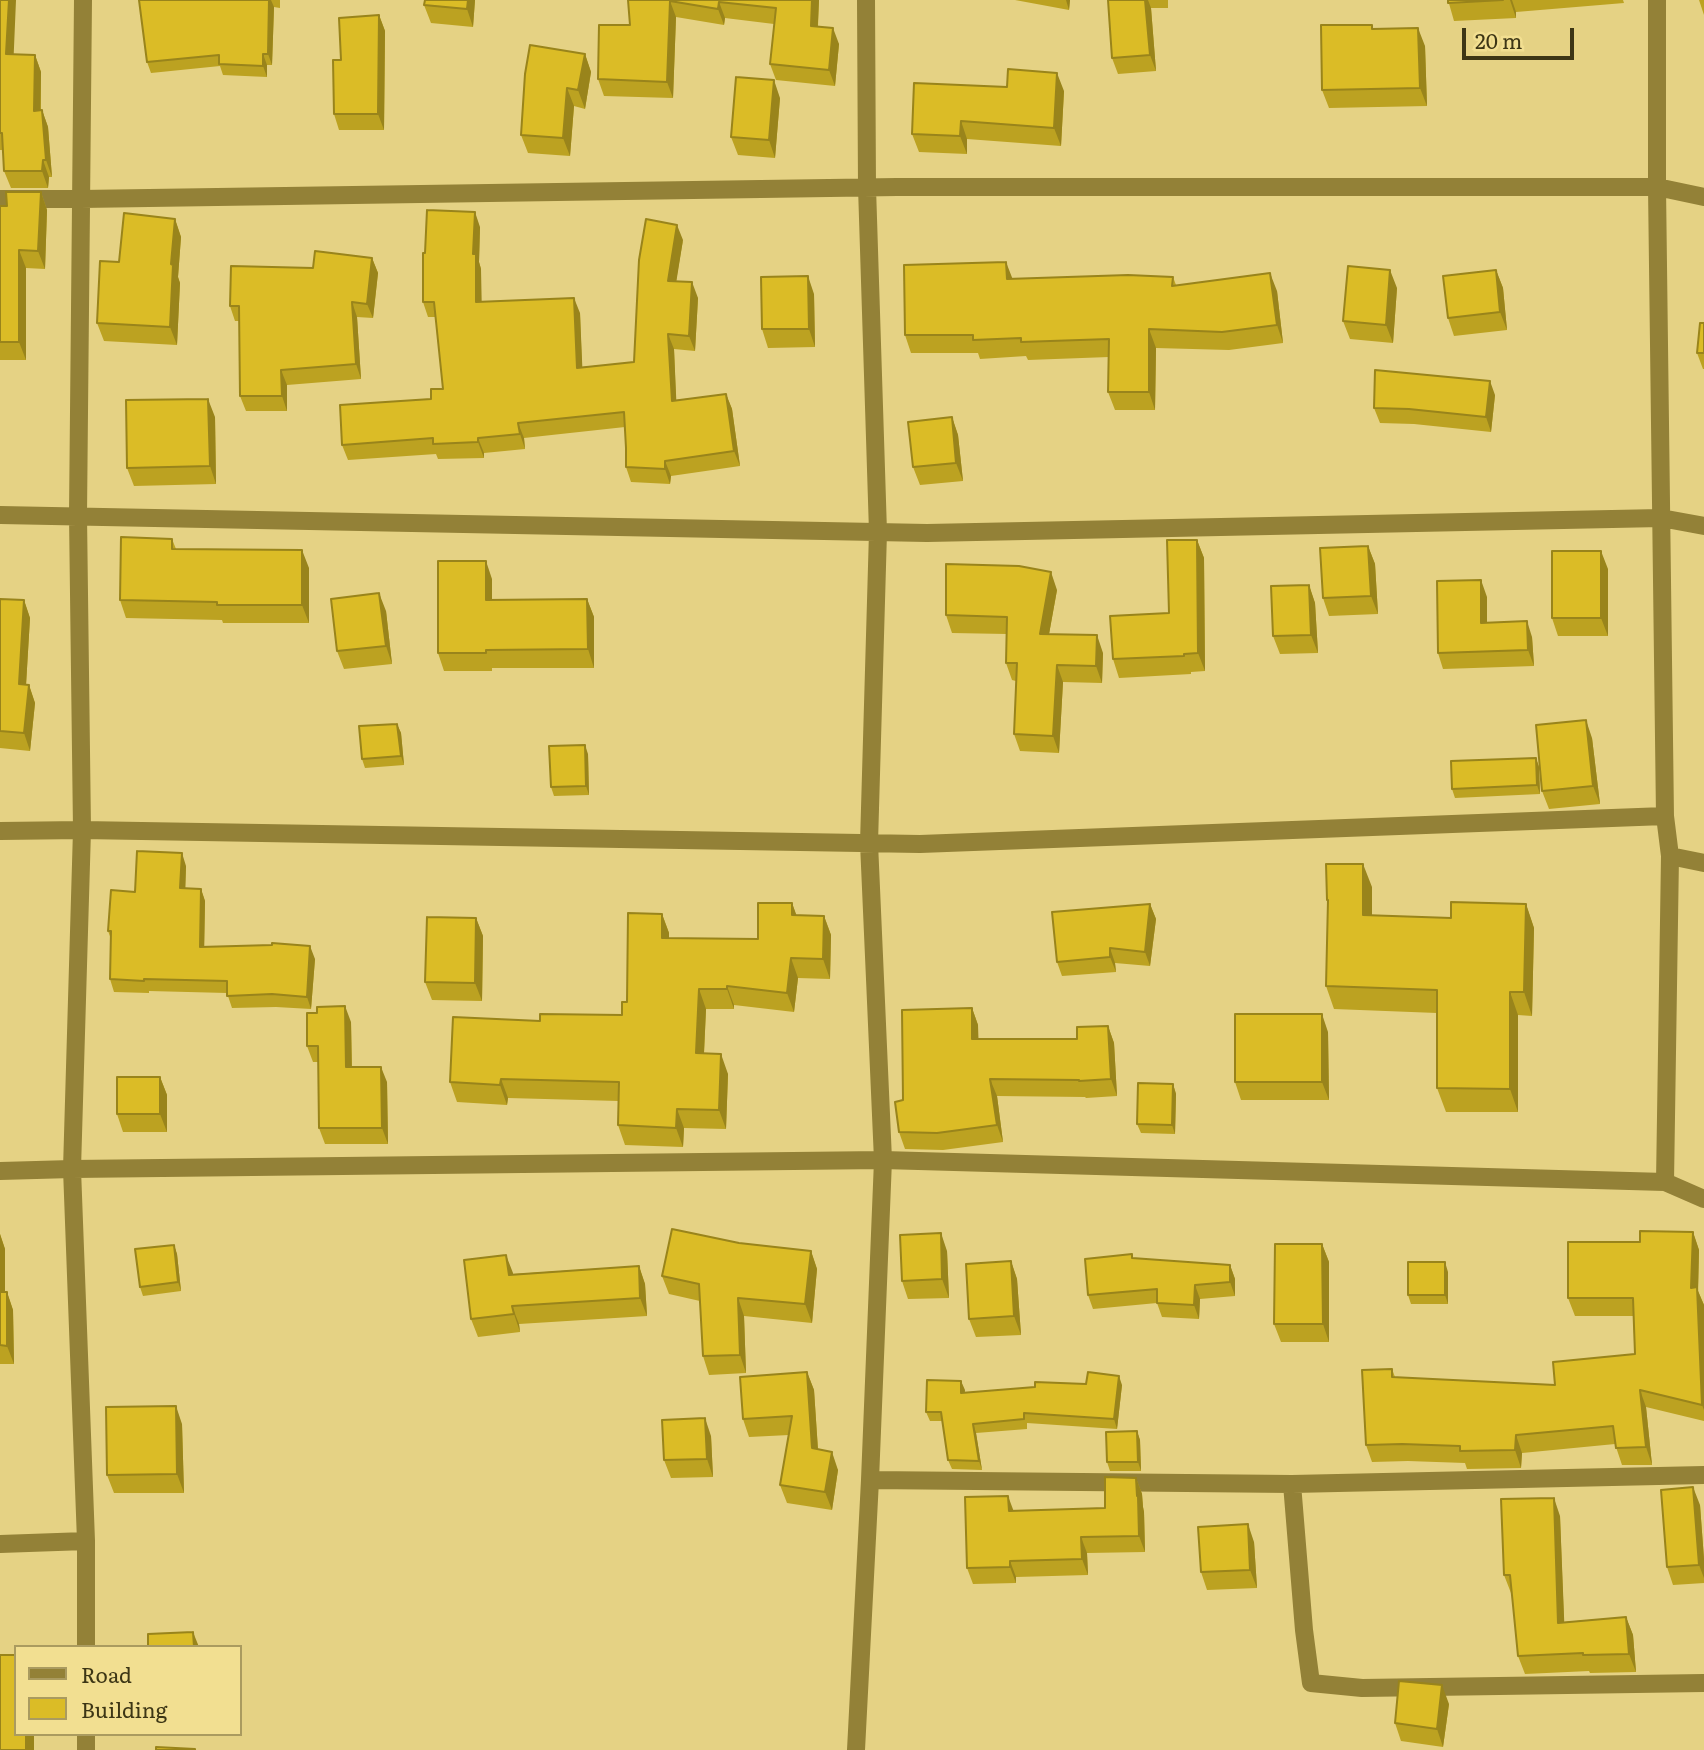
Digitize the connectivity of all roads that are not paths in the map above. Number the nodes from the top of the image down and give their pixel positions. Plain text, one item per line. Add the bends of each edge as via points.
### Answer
1 (83, 0) edge
2 (866, 0) edge
3 (1657, 0) edge
4 (867, 187) junction
5 (1657, 187) junction
6 (1704, 197) edge
7 (0, 199) edge
8 (81, 199) junction
9 (0, 514) edge
10 (78, 515) junction
11 (1661, 518) junction
12 (1704, 526) edge
13 (878, 532) junction
14 (1665, 816) junction
15 (82, 830) junction
16 (0, 831) edge
17 (869, 844) junction
18 (1670, 856) junction
19 (1704, 863) edge
20 (883, 1160) junction
21 (72, 1169) junction
22 (0, 1171) edge
23 (1665, 1182) junction
24 (1704, 1199) edge
25 (1704, 1475) edge
26 (870, 1480) junction
27 (1292, 1484) junction
28 (86, 1541) junction
29 (0, 1544) edge
30 (86, 1645) edge
31 (1704, 1683) edge
32 (856, 1750) edge

1 - 8 street
2 - 4 street
3 - 5 street
4 - 5 street
4 - 8 street
4 - 13 street
5 - 6 street
5 - 11 street
7 - 8 street
8 - 10 street
9 - 10 street
10 - 13 street
10 - 15 street
11 - 12 street
11 - 13 street
11 - 14 street
13 - 17 street
14 - 17 street
14 - 18 street
15 - 16 street
15 - 17 street
15 - 21 street
17 - 20 street
18 - 19 street
18 - 23 street
20 - 21 street
20 - 23 street
20 - 26 street
21 - 22 street
21 - 28 street
23 - 24 street
25 - 27 street
26 - 27 street
26 - 32 street
27 - 31 street via 1311,1684 1362,1688
28 - 29 street
28 - 30 street

